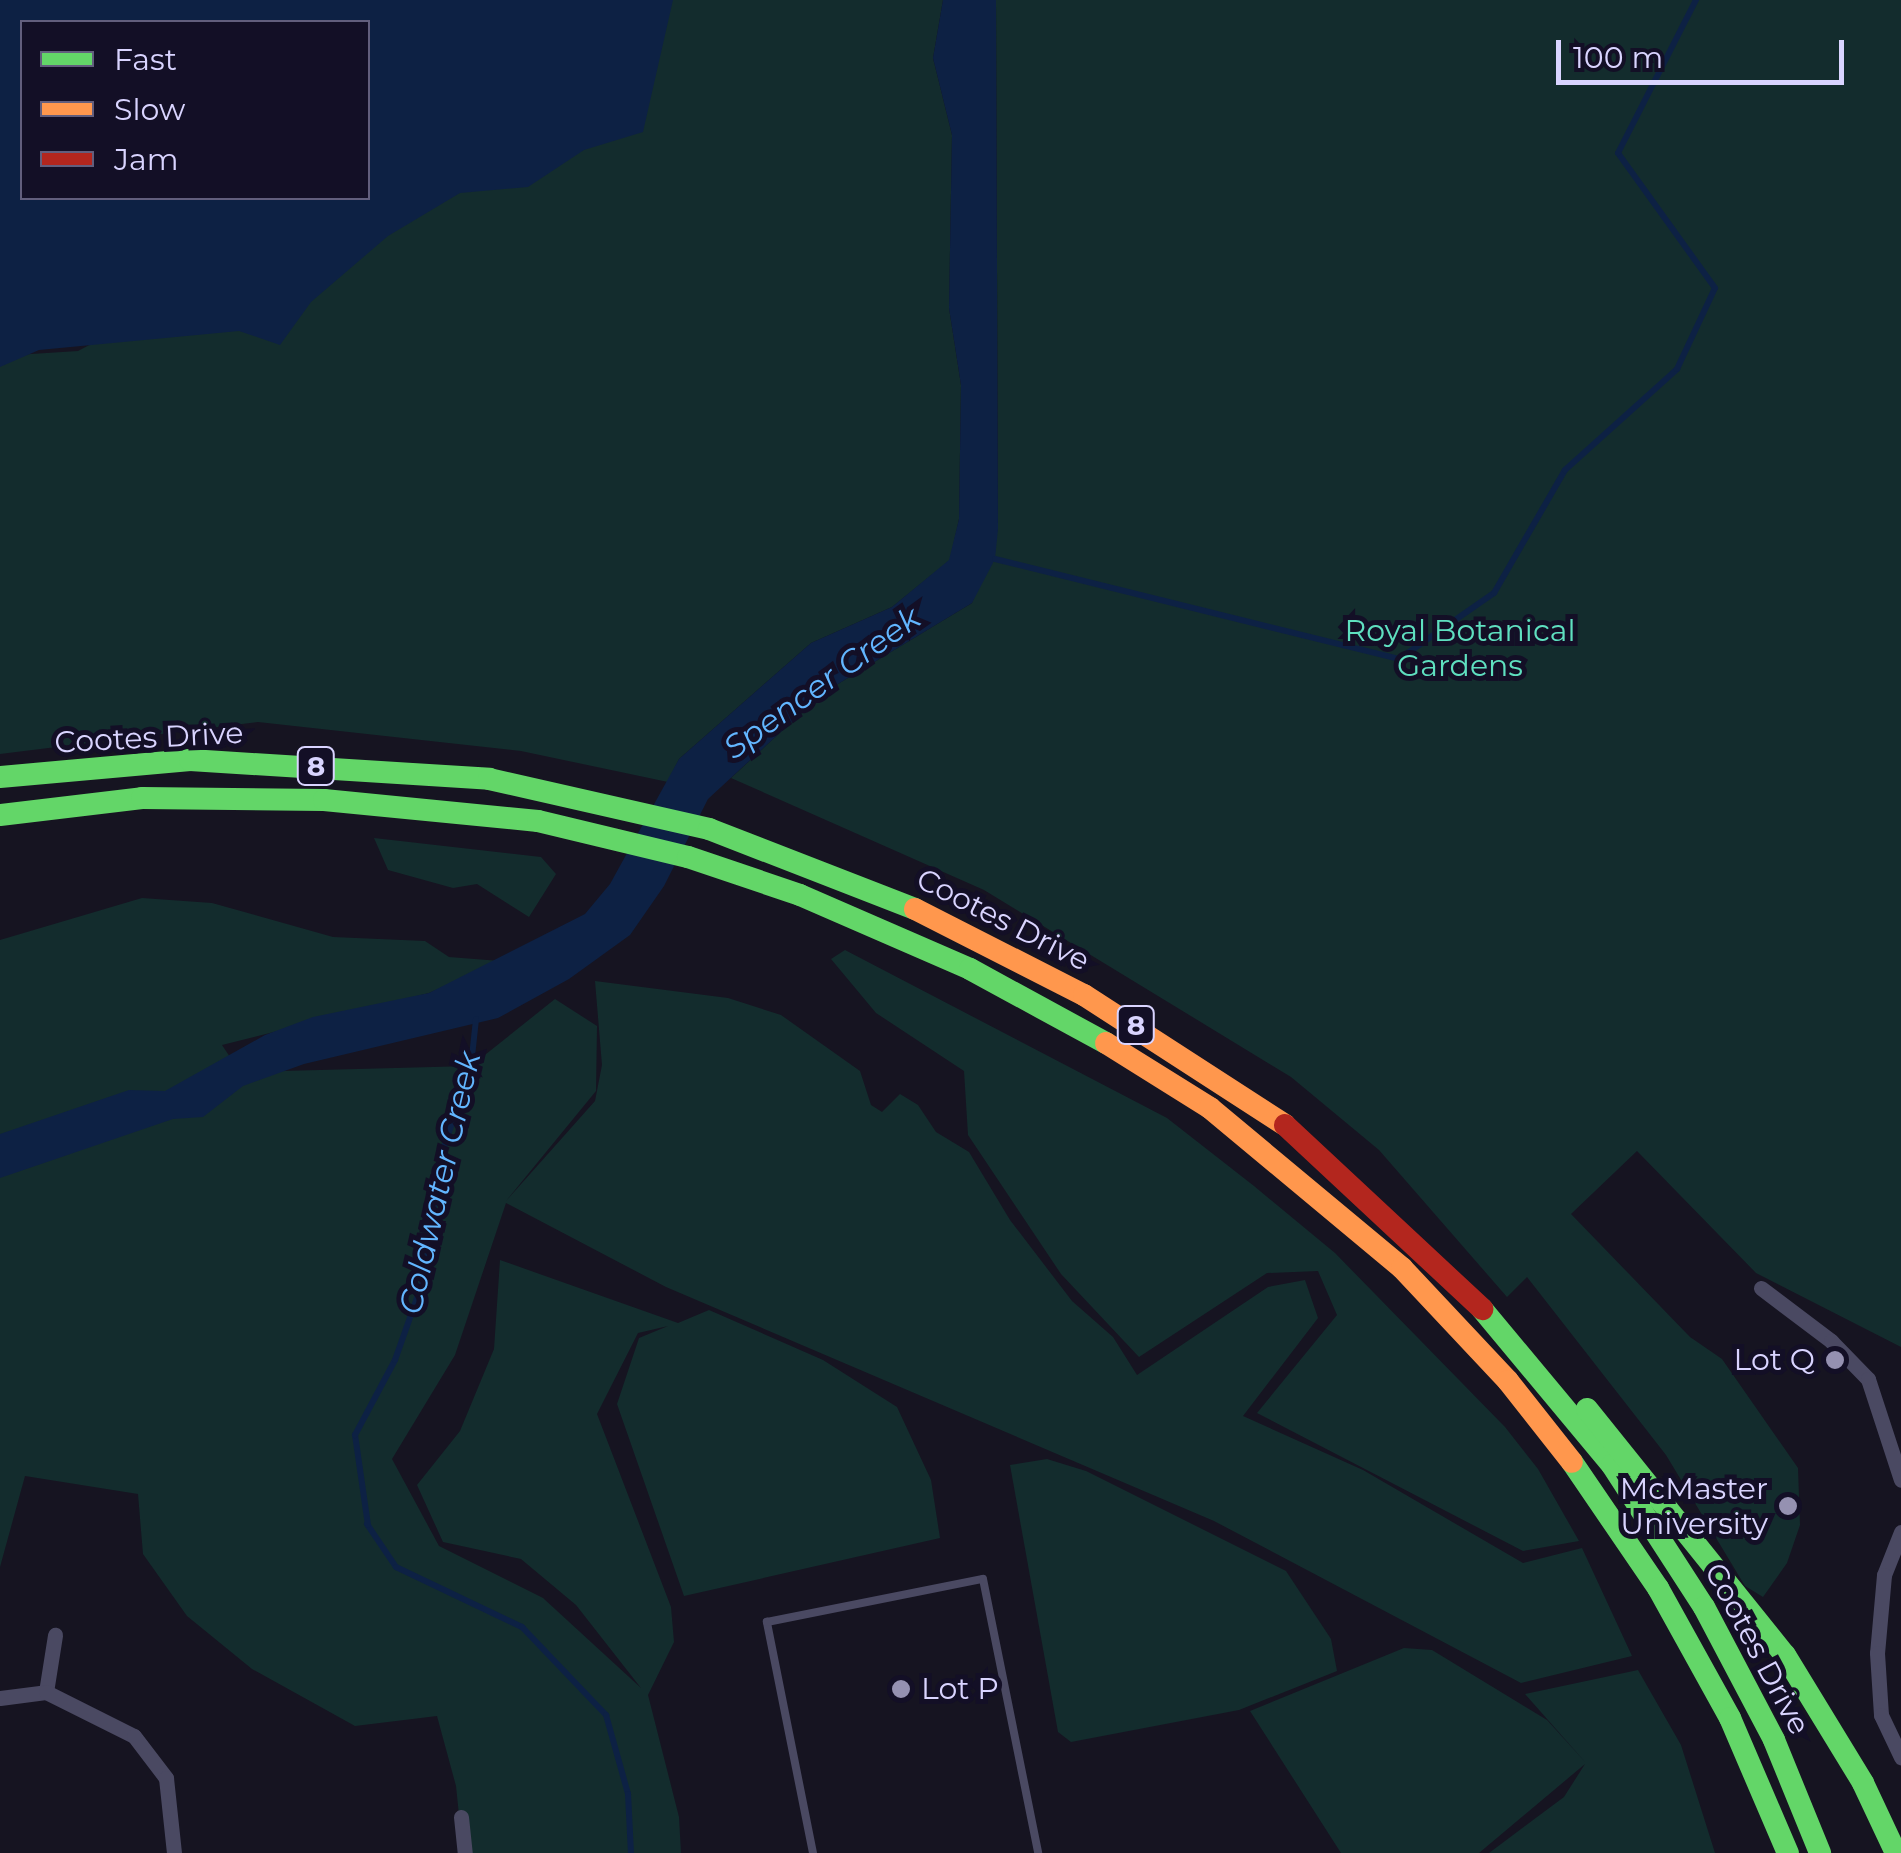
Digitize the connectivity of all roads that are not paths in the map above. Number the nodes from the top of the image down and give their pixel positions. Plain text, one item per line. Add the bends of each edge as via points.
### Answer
1 (0, 777) edge
2 (0, 815) edge
3 (1761, 1288) dead end
4 (1498, 1324) junction
5 (1901, 1480) edge
6 (1901, 1532) edge
7 (55, 1635) dead end
8 (46, 1692) junction
9 (0, 1698) edge
10 (1901, 1758) edge
11 (460, 1818) dead end
12 (1785, 1848) edge
13 (174, 1853) edge
14 (466, 1853) edge
15 (813, 1853) edge
16 (1038, 1853) edge
17 (1820, 1853) edge
18 (1896, 1853) edge

1 - 4 main road, Cootes Drive / 8 via 190,760 386,769 490,779 710,828 902,902 1182,1053 1278,1118
2 - 12 main road, Cootes Drive / 8 via 142,798 324,800 538,820 688,857 800,895 970,968 1133,1059 1313,1189 1402,1268 1508,1380 1589,1484 1693,1650
3 - 5 street via 1832,1341 1868,1379
4 - 17 main road, Cootes Drive / 8 via 1612,1465 1704,1606 1774,1740
4 - 18 main road via 1544,1361 1612,1437 1785,1656 1862,1782
6 - 10 street via 1884,1575 1877,1653 1881,1715
7 - 8 street
8 - 9 street
8 - 13 street via 97,1712 152,1756 166,1778
11 - 14 street
15 - 16 lane via 767,1622 983,1579

